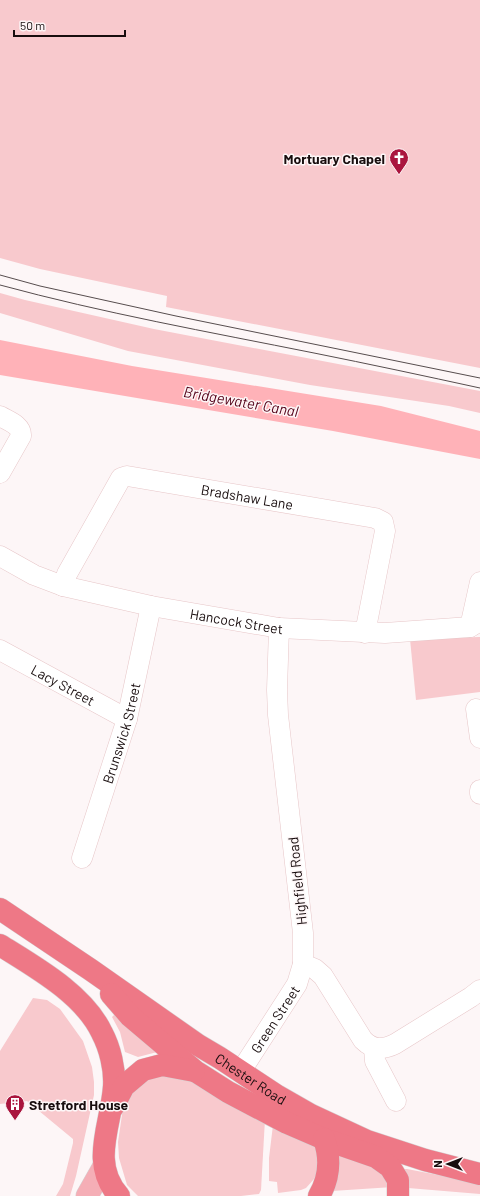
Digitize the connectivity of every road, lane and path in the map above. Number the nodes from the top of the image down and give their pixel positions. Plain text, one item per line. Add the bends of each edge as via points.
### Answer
1 (0, 416) edge
2 (0, 473) edge
3 (0, 556) edge
4 (480, 582) edge
5 (63, 586) junction
6 (151, 606) junction
7 (475, 624) edge
8 (279, 628) junction
9 (365, 633) junction
10 (0, 650) edge
11 (476, 709) dead end
12 (127, 719) junction
13 (480, 738) edge
14 (480, 790) edge
15 (480, 794) edge
16 (82, 858) dead end
17 (0, 909) edge
18 (0, 945) edge
19 (303, 964) junction
20 (91, 970) junction
21 (477, 998) edge
22 (374, 1048) junction
23 (195, 1071) junction
24 (241, 1071) junction
25 (396, 1101) dead end
26 (111, 1110) junction
27 (324, 1139) junction
28 (376, 1157) junction
29 (425, 1160) junction
30 (104, 1166) junction
31 (480, 1174) edge
32 (87, 1196) edge
33 (119, 1196) edge
34 (319, 1196) edge
35 (398, 1196) edge

1 - 2 street via 18,427 21,433
3 - 5 street, Hancock Street via 34,575
4 - 7 street
5 - 6 street, Hancock Street
5 - 9 street, Bradshaw Lane via 67,574 121,478 127,476 179,484 374,518 383,522 385,531
6 - 8 street, Hancock Street
6 - 12 street, Brunswick Street
7 - 9 street, Hancock Street via 404,632
8 - 9 street, Hancock Street
8 - 19 street, Highfield Road via 278,715 303,934
10 - 12 street, Lacy Street
11 - 13 street
12 - 16 street, Brunswick Street
14 - 15 street
17 - 20 highway, Chester Road
18 - 26 highway, Chester Road via 58,983 85,1007 102,1032 111,1058 114,1084
19 - 22 street via 323,976 363,1040
19 - 24 street, Green Street via 292,993
20 - 23 highway, Chester Road via 130,1016
20 - 24 highway, Chester Road via 198,1045
21 - 22 street via 388,1047
22 - 25 street via 374,1061
23 - 26 highway, Chester Road via 162,1065 144,1070 124,1086
23 - 27 highway, Chester Road via 272,1116
24 - 29 highway, Chester Road via 311,1115 367,1141
26 - 30 highway, Chester Road via 103,1151
27 - 28 highway, Chester Road
27 - 34 highway via 328,1150 329,1168
28 - 29 highway, Chester Road
28 - 35 highway, Chester Road via 390,1167 398,1180
29 - 31 highway, Chester Road
30 - 32 main road
30 - 33 highway, Chester Road

